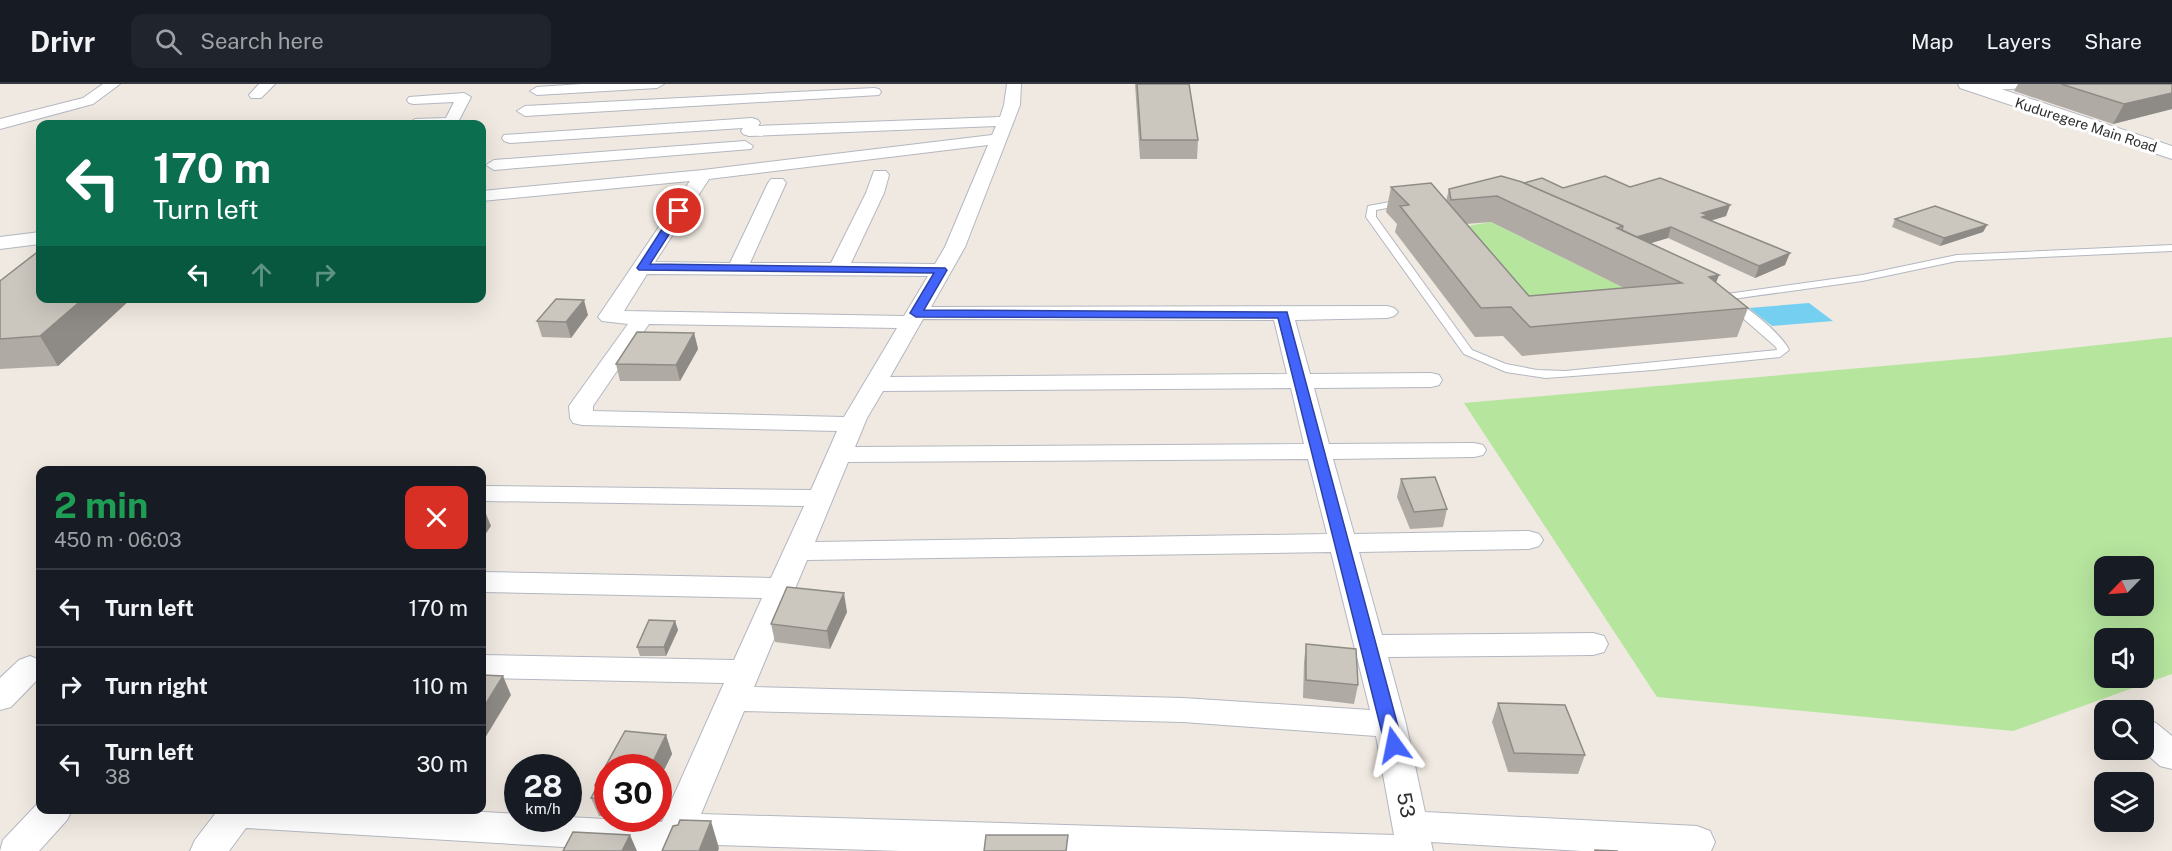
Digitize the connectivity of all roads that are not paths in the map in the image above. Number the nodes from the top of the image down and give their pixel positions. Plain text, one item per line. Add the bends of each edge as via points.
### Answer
1 (112, 84) edge
2 (268, 84) edge
3 (657, 84) edge
4 (1014, 84) edge
5 (2028, 84) edge
6 (1970, 86) edge
7 (539, 88) edge
8 (759, 91) edge
9 (874, 92) dead end
10 (256, 95) dead end
11 (414, 100) dead end
12 (525, 111) junction
13 (452, 120) edge
14 (0, 124) edge
15 (1002, 130) junction
16 (749, 134) junction
17 (510, 138) junction
18 (2172, 153) edge
19 (494, 165) junction
20 (739, 170) junction
21 (703, 175) junction
22 (880, 175) dead end
23 (486, 180) edge
24 (777, 183) dead end
25 (486, 196) edge
26 (1422, 201) edge
27 (36, 238) edge
28 (0, 243) edge
29 (2172, 248) edge
30 (642, 268) junction
31 (737, 269) junction
32 (838, 270) junction
33 (941, 270) junction
34 (1704, 288) edge
35 (1725, 297) junction
36 (1387, 312) dead end
37 (1283, 314) junction
38 (643, 317) junction
39 (913, 318) junction
40 (1431, 380) dead end
41 (1300, 381) junction
42 (875, 384) junction
43 (852, 424) junction
44 (1474, 450) dead end
45 (1319, 453) junction
46 (839, 455) junction
47 (486, 493) edge
48 (820, 498) junction
49 (1529, 540) dead end
50 (1342, 542) junction
51 (797, 551) junction
52 (486, 582) edge
53 (781, 588) junction
54 (1593, 644) dead end
55 (1370, 646) junction
56 (486, 666) edge
57 (30, 668) dead end
58 (739, 686) junction
59 (0, 698) edge
60 (1390, 724) junction
61 (2154, 741) edge
62 (2172, 756) edge
63 (50, 814) edge
64 (236, 814) edge
65 (270, 814) edge
66 (673, 839) edge
67 (1697, 842) dead end
68 (1414, 843) edge
69 (16, 851) edge
70 (208, 851) edge

1 - 14 street via 88,101
2 - 10 street
3 - 7 street
4 - 15 street via 1012,105
5 - 6 street
6 - 18 street, Kuduregere Main Road
7 - 12 street
8 - 9 street
8 - 12 street
8 - 16 street
11 - 13 street via 464,97
12 - 17 street
15 - 16 street
15 - 20 street
15 - 33 street via 955,247
16 - 17 street
16 - 19 street
16 - 20 street
17 - 19 street
19 - 23 street
20 - 21 street
21 - 25 street
21 - 30 street
22 - 32 street
24 - 31 street
26 - 35 lane via 1379,205 1371,208 1371,217 1468,352 1505,369 1539,374 1577,373 1783,350
27 - 28 street
29 - 35 lane via 1957,258 1862,278
30 - 31 street
30 - 38 street via 609,317
31 - 32 street
32 - 33 street
33 - 39 street
34 - 35 lane
36 - 37 street
37 - 39 street
37 - 41 street, 53
38 - 39 street
38 - 43 street via 581,406 582,418
39 - 42 street
40 - 41 street
41 - 42 street
41 - 45 street, 53
42 - 43 street
43 - 46 street
44 - 45 street
45 - 46 street
45 - 50 street, 53
46 - 48 street
47 - 48 street
48 - 51 street
49 - 50 street
50 - 51 street
50 - 55 street, 53
51 - 53 street
52 - 53 street
53 - 58 street
54 - 55 street
55 - 60 street, 53
56 - 58 street
57 - 59 street
58 - 60 street
58 - 66 street
60 - 68 street, 53
61 - 62 street
63 - 69 street
64 - 70 street
65 - 66 street
66 - 68 street
67 - 68 street

